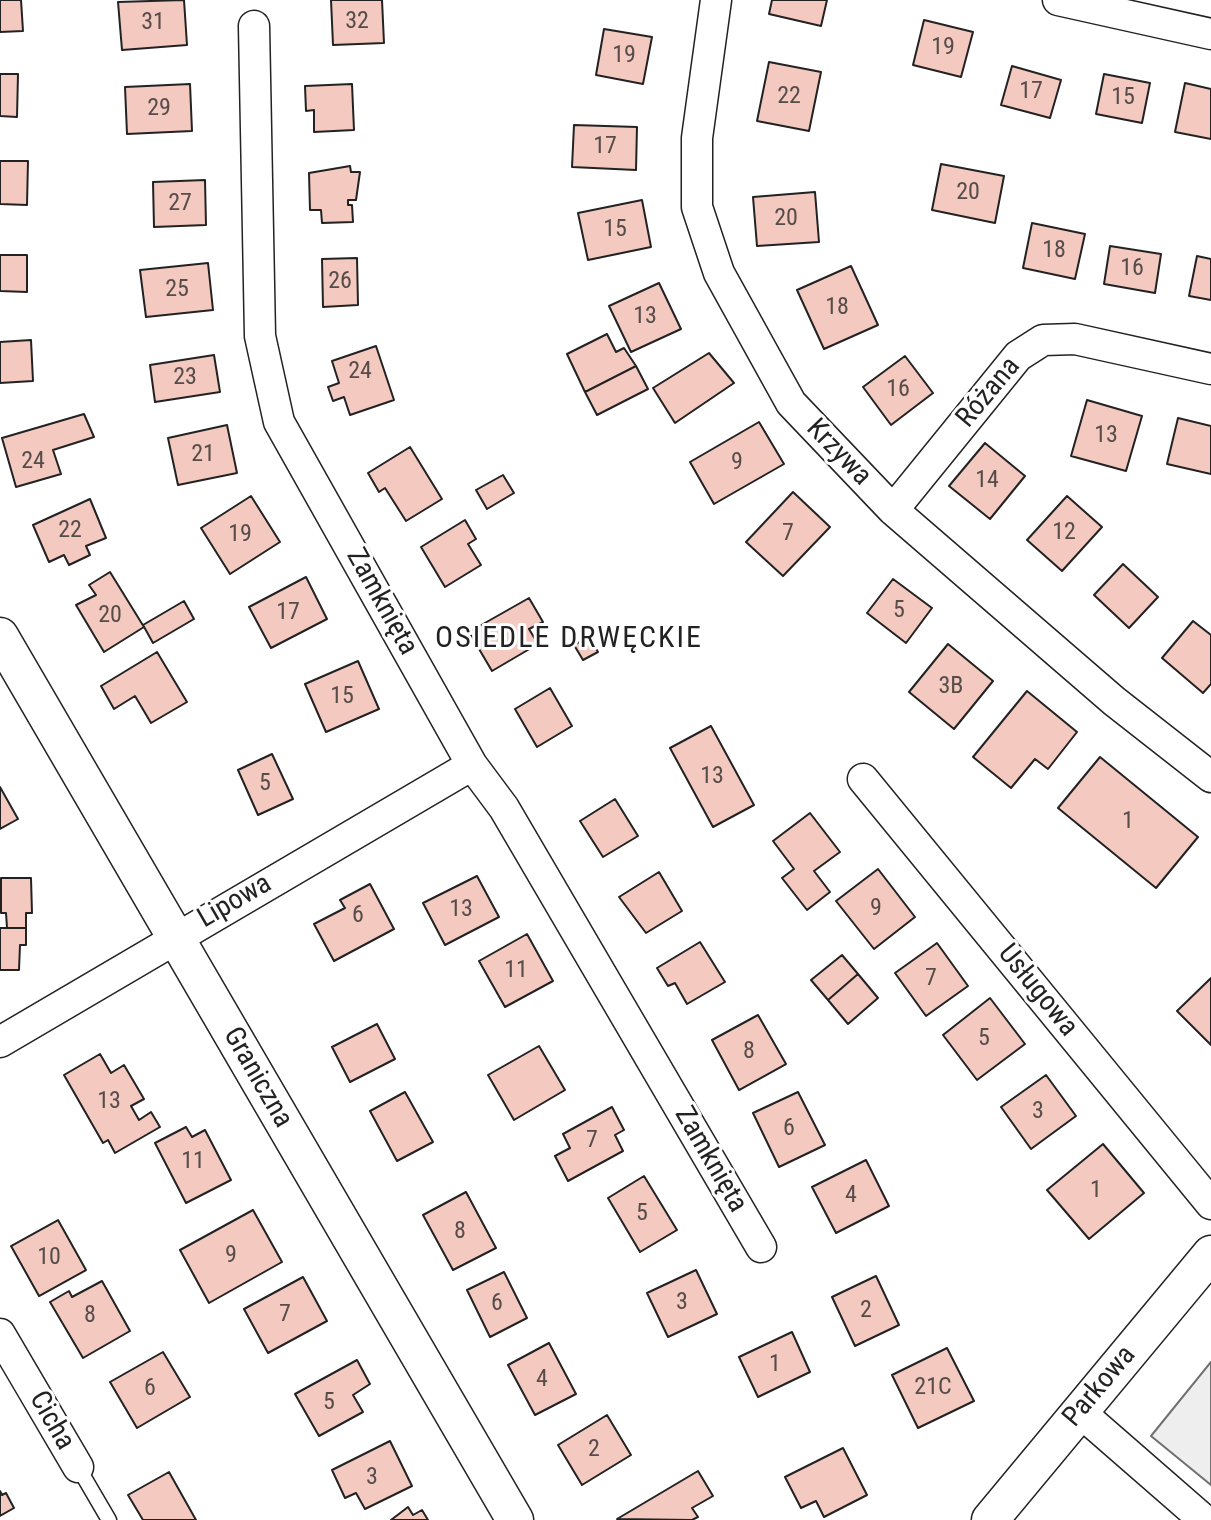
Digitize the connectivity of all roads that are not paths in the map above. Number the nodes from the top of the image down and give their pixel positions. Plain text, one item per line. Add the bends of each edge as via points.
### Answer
1 (716, 0) edge
2 (1058, 0) edge
3 (254, 26) dead end
4 (1211, 34) edge
5 (1211, 369) edge
6 (893, 510) junction
7 (0, 636) edge
8 (472, 765) junction
9 (1211, 777) edge
10 (863, 779) dead end
11 (174, 938) junction
12 (0, 1042) edge
13 (1211, 1204) edge
14 (761, 1247) dead end
15 (1211, 1254) edge
16 (0, 1334) edge
17 (1080, 1412) junction
18 (78, 1467) joint
19 (109, 1520) edge
20 (515, 1520) edge
21 (990, 1520) edge
22 (1204, 1520) edge

1 - 6 street, Krzywa via 697,138 697,207 719,273 791,403
2 - 4 street
3 - 8 street, Zamknięta via 260,336 279,422
5 - 6 street, Różana via 1075,339 1043,340 1018,356
6 - 9 street, Krzywa via 1114,701
7 - 11 street, Graniczna
8 - 11 street, Lipowa
8 - 14 street, Zamknięta via 512,822
10 - 13 street, Usługowa
11 - 12 street, Lipowa
11 - 20 street, Graniczna
15 - 17 street, Parkowa
16 - 18 street, Cicha
17 - 21 street, Parkowa
17 - 22 street
18 - 19 lane

